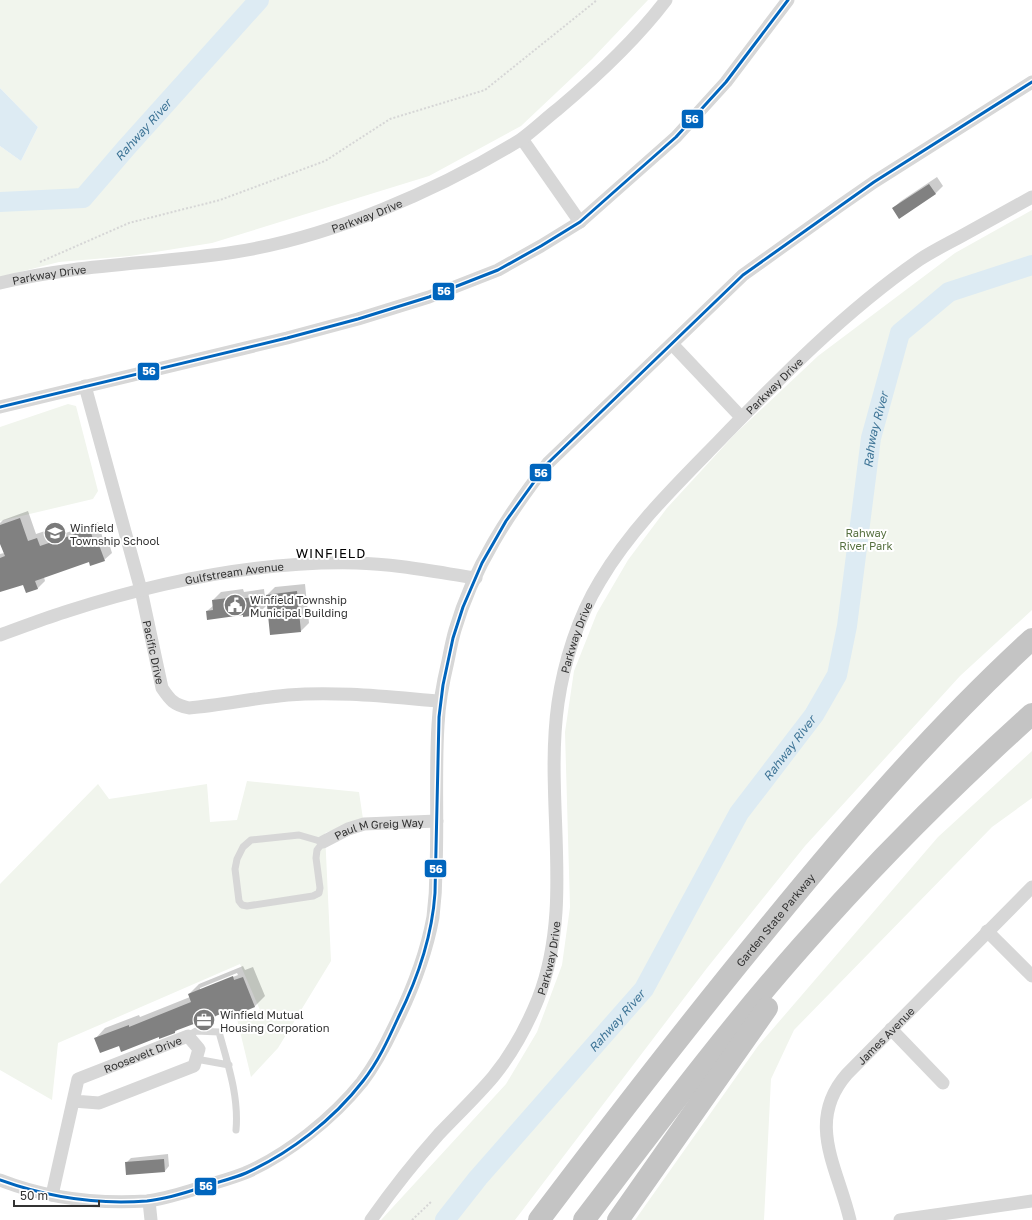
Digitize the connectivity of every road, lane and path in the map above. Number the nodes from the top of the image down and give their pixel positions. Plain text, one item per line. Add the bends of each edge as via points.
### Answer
1 (597, 0) edge
2 (666, 0) edge
3 (788, 0) edge
4 (1032, 82) edge
5 (522, 139) junction
6 (1032, 197) edge
7 (580, 222) junction
8 (36, 264) dead end
9 (0, 283) edge
10 (672, 344) junction
11 (85, 386) junction
12 (0, 407) edge
13 (742, 418) junction
14 (476, 578) junction
15 (141, 590) junction
16 (0, 636) edge
17 (1032, 639) edge
18 (440, 701) junction
19 (1032, 714) edge
20 (437, 821) junction
21 (323, 842) junction
22 (859, 884) junction
23 (1032, 886) edge
24 (987, 931) junction
25 (1032, 976) edge
26 (891, 1030) junction
27 (188, 1036) junction
28 (196, 1059) junction
29 (228, 1065) junction
30 (943, 1083) dead end
31 (73, 1101) junction
32 (236, 1130) dead end
33 (0, 1180) edge
34 (52, 1195) junction
35 (149, 1201) junction
36 (432, 1201) dead end
37 (1032, 1201) edge
38 (151, 1220) edge
39 (370, 1220) edge
40 (412, 1220) edge
41 (540, 1220) edge
42 (584, 1220) edge
43 (618, 1220) edge
44 (850, 1220) edge
45 (900, 1220) edge

1 - 8 path via 485,90 390,120 325,161 220,200 129,223
2 - 5 street, Parkway Drive via 649,23 591,81
3 - 7 street via 726,82 676,137
4 - 10 street via 874,182 750,271
5 - 7 street
5 - 9 street, Parkway Drive via 425,191 357,219 288,242 182,259 50,272
6 - 13 street, Parkway Drive via 922,258 879,290 841,322
7 - 11 street via 498,270 429,297 316,330
10 - 13 street
10 - 14 street via 548,463 506,521
11 - 12 street
11 - 15 street, Pacific Drive
13 - 39 street, Parkway Drive via 665,496 600,581 587,606 568,658 558,705 554,754 557,912 552,950 542,987 532,1013 493,1076 435,1139
14 - 15 street, Gulfstream Avenue via 403,567 312,563 226,572
14 - 18 street via 455,631
15 - 16 street, Gulfstream Avenue via 68,611
15 - 18 street, Pacific Drive via 162,688 179,706 201,707 289,695 366,696
17 - 41 highway, Garden State Parkway via 933,737 824,858 668,1053
18 - 20 street
19 - 22 highway via 931,810
20 - 21 street, Paul M Greig Way via 364,824
20 - 35 street via 433,913 422,961 411,994 384,1049 362,1082 333,1114 306,1137 276,1157 246,1173
21 - 21 lane via 317,850 316,858 320,888 318,893 313,896 247,906 239,901 235,869 243,847 251,840 299,835
22 - 42 highway via 748,1010
22 - 43 highway via 796,966
23 - 24 street, James Avenue
24 - 25 street
24 - 26 street, James Avenue
26 - 30 street
26 - 44 street, James Avenue via 841,1081 827,1115 828,1144
27 - 28 street, Roosevelt Drive via 199,1049
27 - 29 lane via 196,1032 219,1032
27 - 31 street, Roosevelt Drive via 78,1078
28 - 29 lane
28 - 31 street via 194,1066 99,1103
29 - 32 lane via 235,1090
31 - 34 street, Roosevelt Drive
33 - 34 street
34 - 35 street via 90,1200
35 - 38 street
36 - 40 path
37 - 45 street

